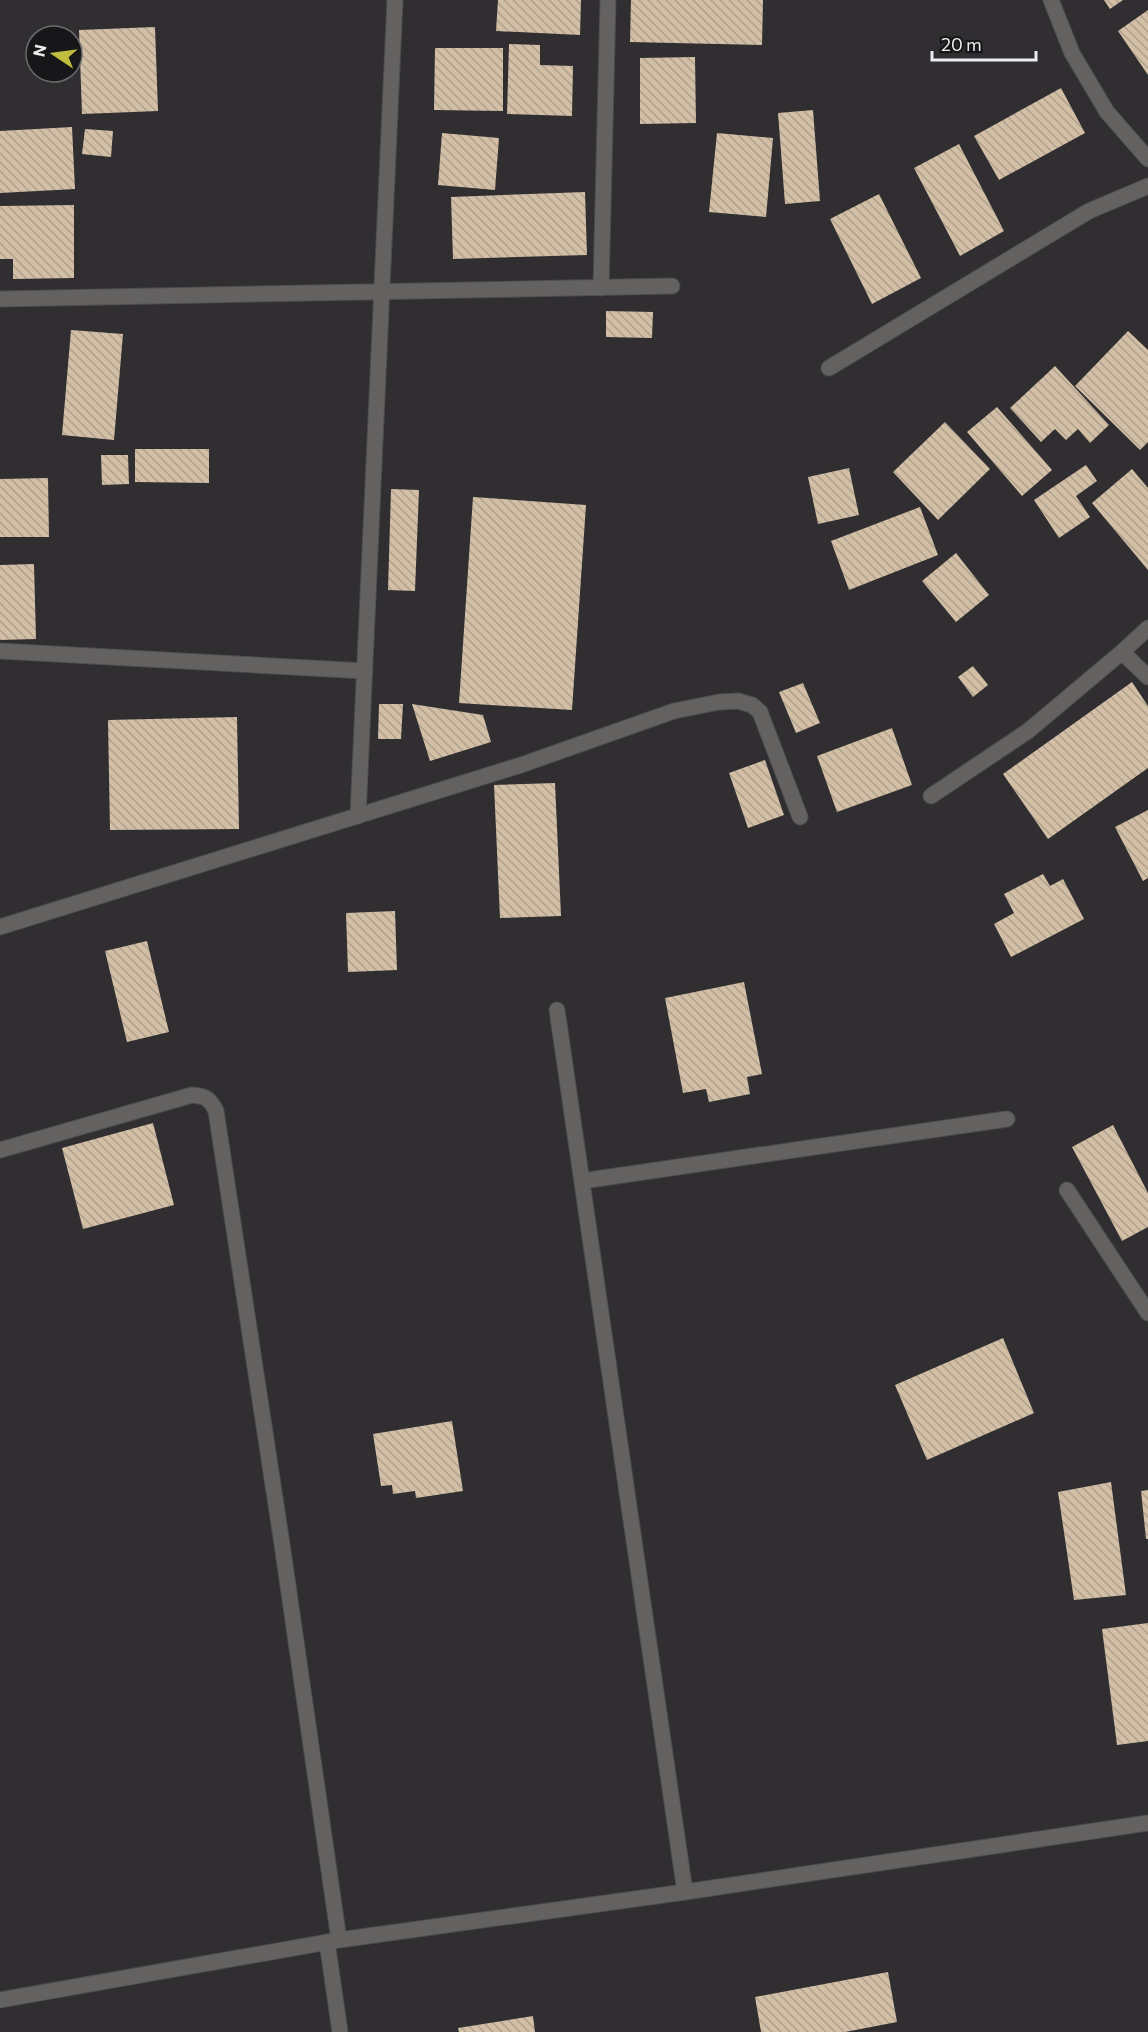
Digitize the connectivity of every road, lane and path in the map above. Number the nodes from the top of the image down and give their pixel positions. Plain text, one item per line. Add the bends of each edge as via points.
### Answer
1 (395, 0) edge
2 (608, 0) edge
3 (1051, 0) edge
4 (1148, 159) edge
5 (1148, 186) edge
6 (672, 286) dead end
7 (601, 288) junction
8 (383, 292) junction
9 (0, 299) edge
10 (829, 368) dead end
11 (1148, 628) edge
12 (0, 651) edge
13 (1122, 652) junction
14 (365, 671) junction
15 (1148, 677) edge
16 (931, 796) dead end
17 (358, 816) junction
18 (800, 818) dead end
19 (0, 927) edge
20 (557, 1010) dead end
21 (1007, 1119) dead end
22 (0, 1150) edge
23 (582, 1181) junction
24 (1067, 1190) dead end
25 (1148, 1313) edge
26 (1148, 1823) edge
27 (685, 1892) junction
28 (333, 1941) junction
29 (0, 2000) edge
30 (340, 2032) edge

1 - 8 street
2 - 7 street
3 - 4 street via 1072,53 1107,112
5 - 10 street via 1089,212
6 - 7 street
7 - 8 street
8 - 9 street
8 - 14 street
11 - 13 street
12 - 14 street
13 - 15 street
13 - 16 street via 1028,730
14 - 17 street
17 - 18 street via 521,765 674,711 738,701 760,712
17 - 19 street
20 - 23 street
21 - 23 street
22 - 28 street via 192,1095 210,1100 216,1111 282,1544
23 - 27 street
24 - 25 street
26 - 27 street
27 - 28 street
28 - 29 street
28 - 30 street

